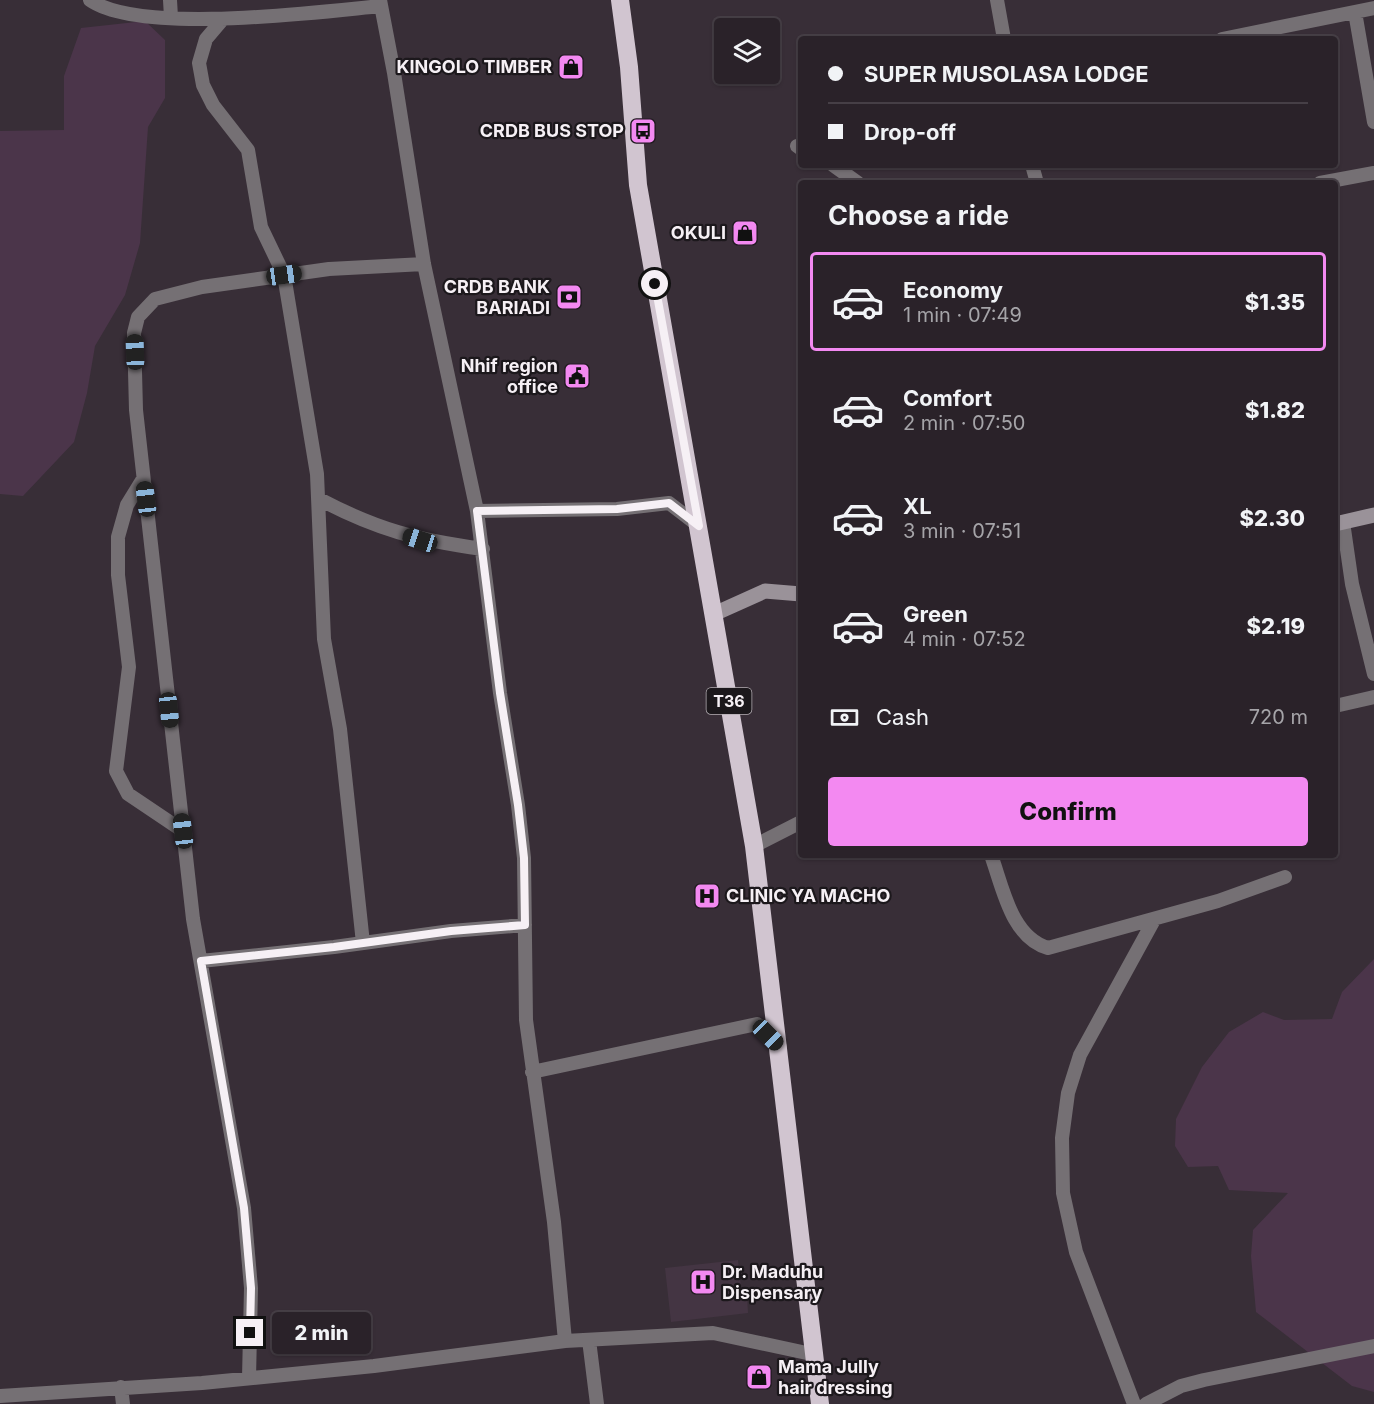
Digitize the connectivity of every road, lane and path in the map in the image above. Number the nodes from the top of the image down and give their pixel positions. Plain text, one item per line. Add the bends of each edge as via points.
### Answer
1 (90, 0) edge
2 (171, 0) edge
3 (620, 0) edge
4 (997, 0) edge
5 (380, 3) edge
6 (1374, 8) edge
7 (1354, 12) junction
8 (171, 17) junction
9 (223, 19) junction
10 (1003, 36) edge
11 (1237, 36) edge
12 (1374, 122) edge
13 (837, 168) edge
14 (1374, 173) edge
15 (854, 180) edge
16 (1336, 180) edge
17 (424, 264) junction
18 (284, 275) junction
19 (143, 479) junction
20 (319, 499) junction
21 (477, 511) junction
22 (1374, 516) edge
23 (1339, 523) edge
24 (699, 526) junction
25 (483, 549) junction
26 (798, 594) edge
27 (714, 614) junction
28 (1374, 674) edge
29 (1374, 698) edge
30 (1338, 705) edge
31 (798, 824) edge
32 (183, 831) junction
33 (754, 846) junction
34 (992, 858) edge
35 (1285, 877) dead end
36 (1154, 920) junction
37 (525, 925) junction
38 (363, 943) junction
39 (201, 961) junction
40 (780, 1047) junction
41 (532, 1072) junction
42 (589, 1340) junction
43 (565, 1341) junction
44 (1374, 1346) edge
45 (816, 1354) junction
46 (249, 1378) junction
47 (121, 1387) junction
48 (0, 1396) edge
49 (123, 1404) edge
50 (597, 1404) edge
51 (820, 1404) edge
52 (1134, 1404) edge
53 (1146, 1404) edge

1 - 8 street via 116,11
2 - 8 street
3 - 24 highway, T36 via 638,185
4 - 10 street
5 - 9 street
5 - 17 street
6 - 7 street
7 - 11 street
7 - 12 street
8 - 9 street
9 - 18 street via 206,39 201,52 203,85 213,105 248,150 261,227
13 - 15 street
14 - 16 street
17 - 18 street
17 - 21 street
18 - 19 street via 155,299 138,316 134,333 136,410
18 - 20 street
19 - 32 street
19 - 32 street via 128,505 117,537 129,667 116,771 128,794
20 - 25 street via 375,526 420,540
20 - 38 street via 324,639 340,729
21 - 24 street via 617,509 669,503
21 - 25 street
22 - 23 main road
23 - 28 street
24 - 27 highway, T36
25 - 37 street via 524,858
26 - 27 main road via 765,591
27 - 33 highway, T36
29 - 30 street
31 - 33 street
32 - 39 street
33 - 40 highway, T36
34 - 36 street via 1017,923 1034,944 1048,948
35 - 36 street
36 - 52 street via 1080,1055 1068,1094 1062,1138 1063,1193 1076,1252
37 - 38 street
37 - 41 street via 525,998
38 - 39 street
39 - 46 street via 244,1208 251,1288
40 - 41 street via 757,1024
40 - 45 highway, T36
41 - 43 street via 554,1222
42 - 43 street
42 - 45 street via 713,1333
42 - 50 street
43 - 46 street
44 - 53 street via 1204,1380 1181,1386
45 - 51 highway, T36
46 - 47 street
47 - 48 street
47 - 49 street

